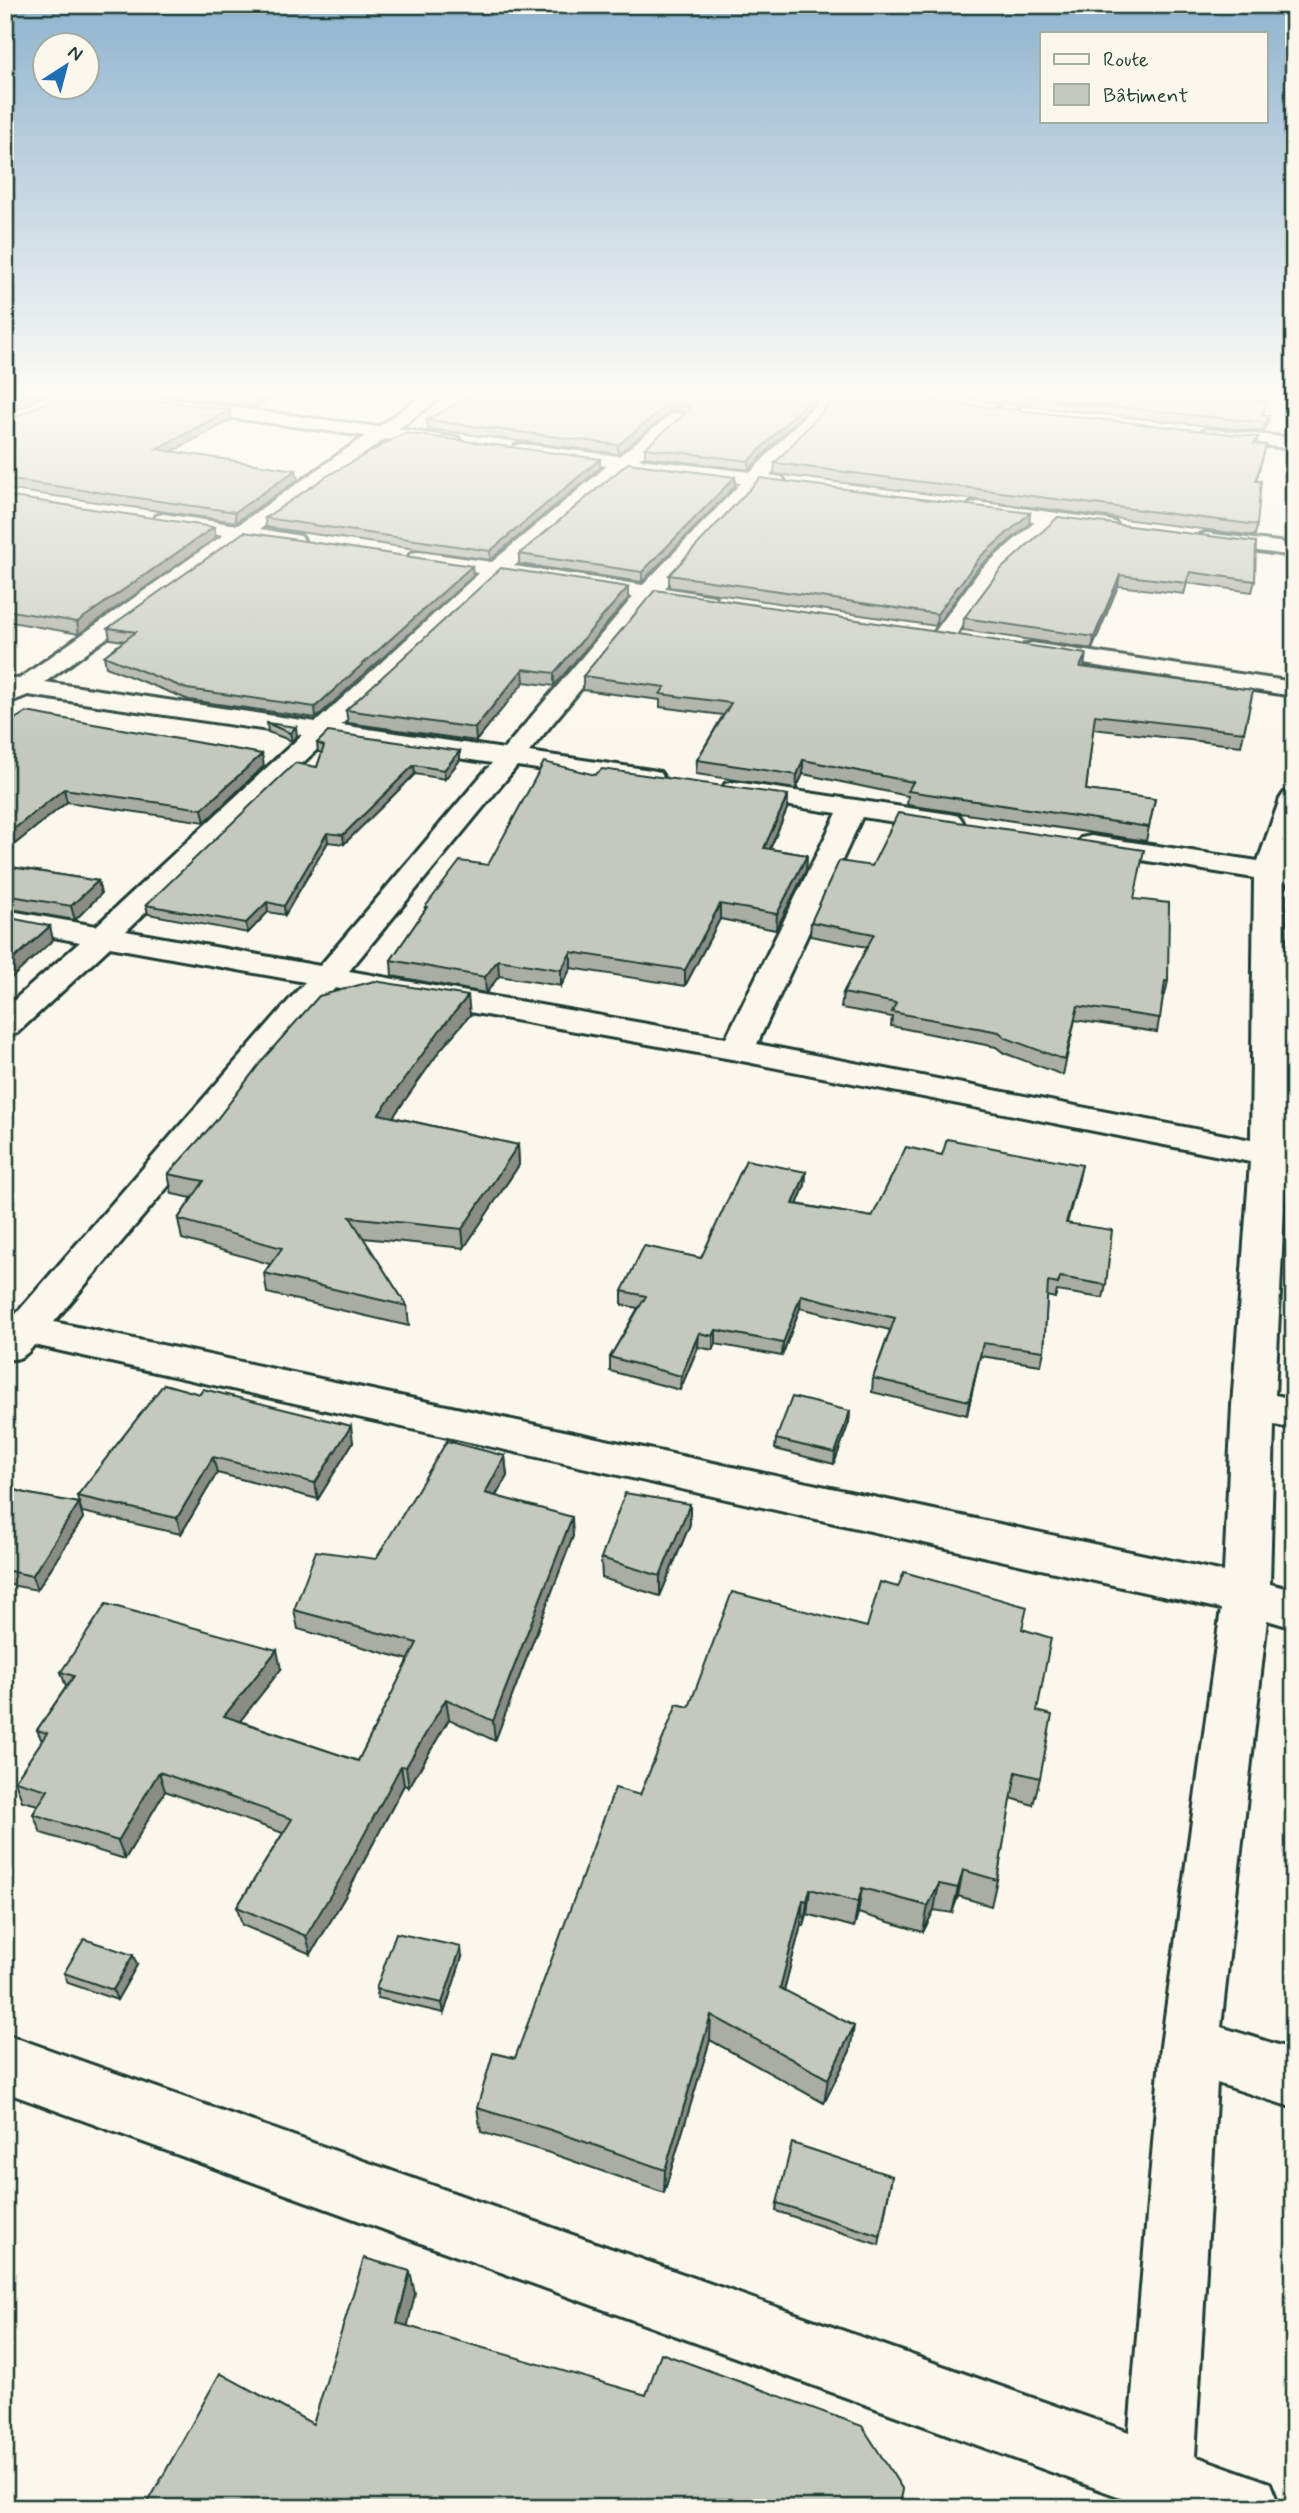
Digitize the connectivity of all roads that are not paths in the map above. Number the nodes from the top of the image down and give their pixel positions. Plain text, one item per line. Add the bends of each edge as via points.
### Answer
1 (274, 509) edge
2 (567, 509) edge
3 (726, 509) edge
4 (982, 509) edge
5 (146, 518) edge
6 (1052, 519) junction
7 (1132, 529) edge
8 (242, 532) junction
9 (1186, 536) edge
10 (311, 542) edge
11 (1293, 545) edge
12 (393, 554) edge
13 (497, 570) junction
14 (1294, 573) edge
15 (648, 593) junction
16 (728, 605) edge
17 (916, 633) edge
18 (943, 637) junction
19 (970, 641) edge
20 (1011, 647) edge
21 (1294, 689) edge
22 (12, 690) edge
23 (324, 730) junction
24 (509, 756) junction
25 (674, 781) edge
26 (716, 787) edge
27 (1294, 802) edge
28 (853, 808) junction
29 (974, 826) edge
30 (1068, 841) edge
31 (1281, 873) edge
32 (5, 919) edge
33 (104, 937) junction
34 (327, 977) junction
35 (5, 1026) edge
36 (737, 1050) junction
37 (1282, 1157) edge
38 (12, 1336) edge
39 (1274, 1410) edge
40 (1246, 1596) junction
41 (1294, 1609) edge
42 (1190, 2046) junction
43 (5, 2063) edge
44 (1294, 2080) edge
45 (1158, 2493) edge
46 (1245, 2508) edge

1 - 8 street
2 - 13 street
3 - 15 street
4 - 6 street
5 - 8 street
6 - 7 street
6 - 18 street via 989,574
8 - 10 street
8 - 22 street
9 - 11 street
11 - 14 street
12 - 13 street
13 - 15 street
13 - 23 street
15 - 16 street
15 - 24 street
17 - 18 street
18 - 19 street
20 - 21 street
22 - 23 street
23 - 24 street
23 - 33 street
24 - 25 street
24 - 34 street
26 - 28 street
27 - 31 street
28 - 29 street
28 - 36 street
30 - 31 street
31 - 37 street
32 - 33 street
33 - 34 street
33 - 35 street
34 - 36 street
34 - 38 street
36 - 37 street
37 - 39 street
38 - 40 street
39 - 40 street
40 - 41 street
40 - 42 street
42 - 44 street
42 - 45 street
43 - 45 street
45 - 46 street

